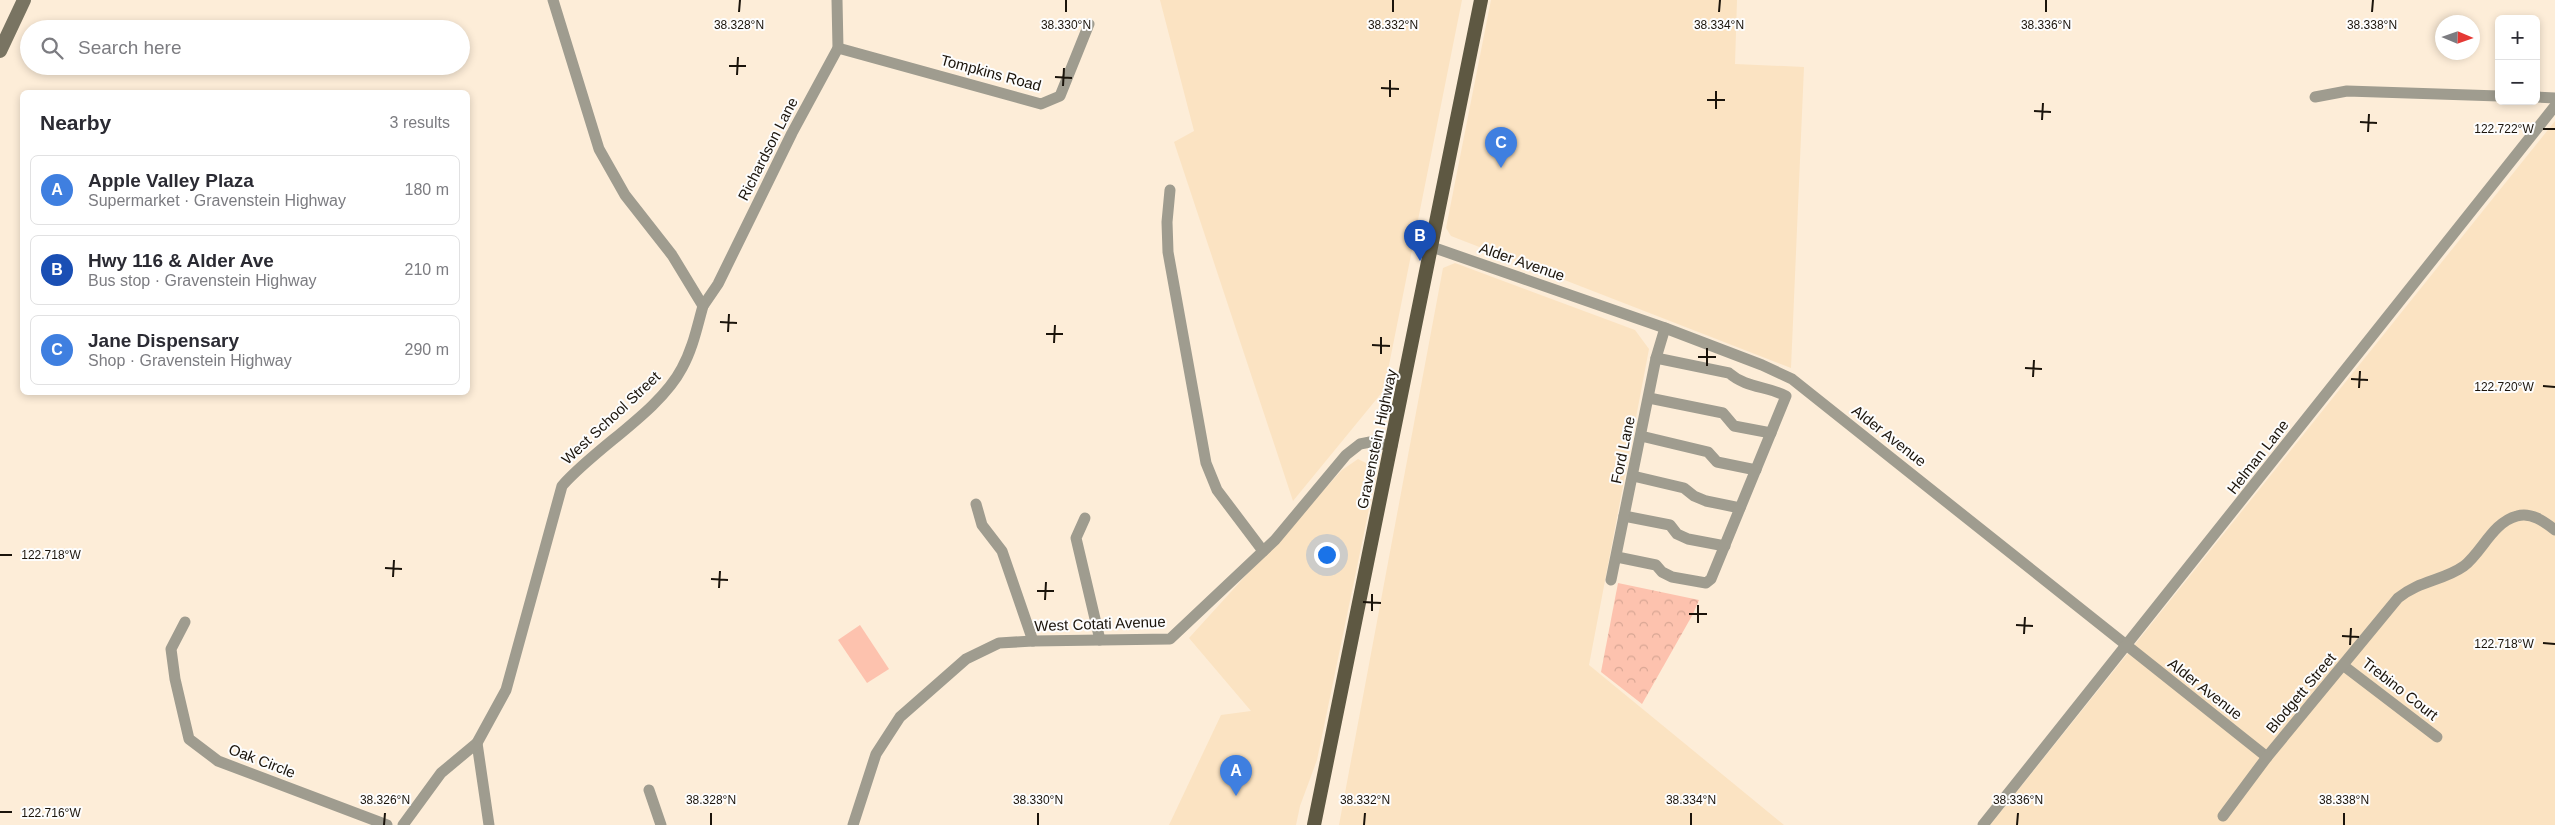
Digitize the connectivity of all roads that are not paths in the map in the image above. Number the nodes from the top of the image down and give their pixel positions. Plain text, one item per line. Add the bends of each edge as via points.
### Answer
1 (24, 0) edge
2 (553, 0) edge
3 (837, 0) edge
4 (1481, 0) edge
5 (1089, 24) dead end
6 (838, 48) junction
7 (0, 51) edge
8 (2495, 96) edge
9 (2315, 97) dead end
10 (2540, 97) edge
11 (2555, 98) edge
12 (2555, 106) edge
13 (1170, 190) dead end
14 (1432, 247) junction
15 (703, 306) junction
16 (1665, 328) junction
17 (1656, 358) junction
18 (1649, 398) junction
19 (1771, 433) junction
20 (1641, 436) junction
21 (1392, 446) junction
22 (1756, 470) junction
23 (1633, 476) junction
24 (976, 504) dead end
25 (1740, 508) junction
26 (1624, 516) junction
27 (1085, 518) dead end
28 (2555, 530) edge
29 (1725, 546) junction
30 (1263, 551) junction
31 (1617, 557) junction
32 (1612, 580) dead end
33 (185, 622) dead end
34 (1100, 640) junction
35 (1033, 641) junction
36 (2127, 646) junction
37 (2344, 666) junction
38 (2437, 737) dead end
39 (477, 743) junction
40 (2267, 757) junction
41 (649, 790) dead end
42 (2223, 816) dead end
43 (387, 825) edge
44 (403, 825) edge
45 (489, 825) edge
46 (661, 825) edge
47 (853, 825) edge
48 (1314, 825) edge
49 (1983, 825) edge

1 - 7 main road
2 - 15 street via 599,149 625,195 676,261
3 - 6 street, Richardson Lane
4 - 14 main road, Gravenstein Highway
5 - 6 street, Tompkins Road via 1060,96 1041,104
6 - 15 street, Richardson Lane via 718,284
8 - 9 street via 2347,91
10 - 11 street
12 - 36 street, Helman Lane
13 - 30 street via 1168,252 1206,463 1217,490
14 - 16 street, Alder Avenue
14 - 21 main road, Gravenstein Highway
15 - 39 street, West School Street via 692,348 681,370 661,395 578,467 562,486 506,690
16 - 17 street, Ford Lane
16 - 36 street, Alder Avenue via 1762,364 1792,379
17 - 18 street, Ford Lane
17 - 19 street via 1729,373 1737,381 1786,396
18 - 19 street via 1723,413 1734,426
18 - 20 street, Ford Lane
19 - 22 street
20 - 22 street via 1708,452 1717,462
20 - 23 street, Ford Lane
21 - 30 street, West Cotati Avenue via 1370,442 1360,444 1346,455
21 - 48 main road, Gravenstein Highway
22 - 25 street
23 - 25 street via 1684,488 1706,501
23 - 26 street, Ford Lane
24 - 35 street via 982,525 1002,551
25 - 29 street
26 - 29 street via 1670,525 1677,534 1688,539
26 - 31 street, Ford Lane
27 - 34 street via 1076,538
28 - 37 street, Blodgett Street via 2530,515 2517,515 2507,520 2464,566 2414,587 2398,598
29 - 31 street via 1712,579 1706,584 1672,577 1656,565
30 - 34 street, West Cotati Avenue via 1170,639
31 - 32 street, Ford Lane
33 - 43 street, Oak Circle via 171,649 189,739 218,761
34 - 35 street, West Cotati Avenue
35 - 47 street, West Cotati Avenue via 999,643 966,659 900,717 876,754
36 - 40 street, Alder Avenue
36 - 49 street, Helman Lane
37 - 38 street, Trebino Court
37 - 40 street, Blodgett Street
39 - 44 street, West School Street via 441,773
39 - 45 street
40 - 42 street, Blodgett Street
41 - 46 street

